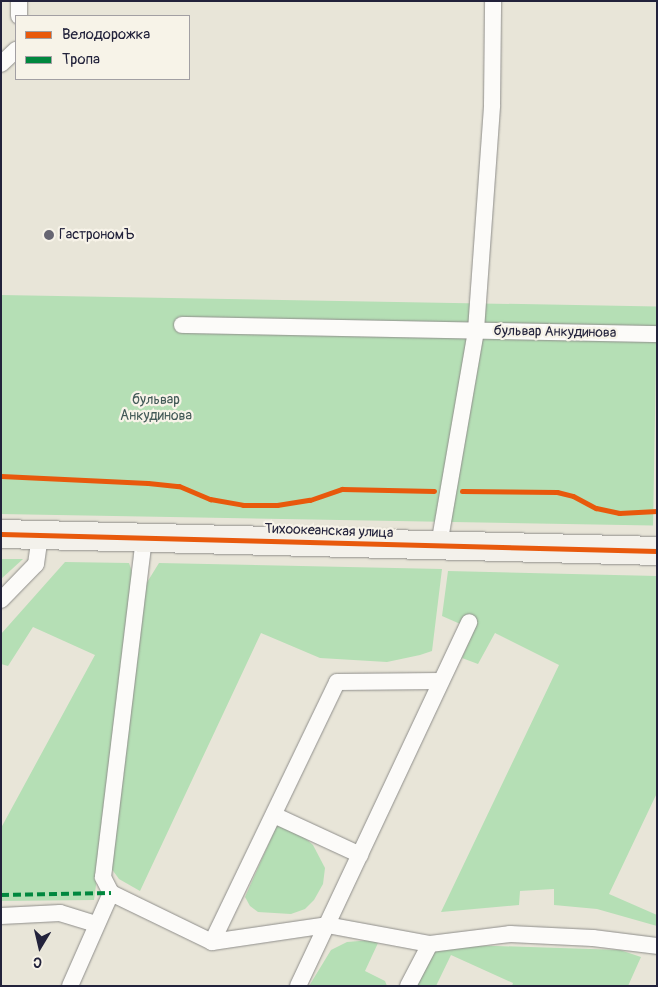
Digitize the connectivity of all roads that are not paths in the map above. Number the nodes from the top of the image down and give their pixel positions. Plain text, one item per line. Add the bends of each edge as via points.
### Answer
1 (19, 1) edge
2 (493, 1) edge
3 (19, 15) edge
4 (15, 51) edge
5 (1, 64) edge
6 (182, 325) dead end
7 (476, 330) junction
8 (657, 334) edge
9 (1, 534) edge
10 (40, 535) junction
11 (144, 538) junction
12 (439, 545) junction
13 (657, 551) edge
14 (1, 600) edge
15 (469, 622) dead end
16 (442, 681) junction
17 (274, 815) junction
18 (360, 855) junction
19 (111, 893) junction
20 (1, 916) edge
21 (95, 924) junction
22 (327, 925) junction
23 (212, 942) junction
24 (430, 944) junction
25 (657, 946) edge
26 (70, 986) edge
27 (298, 986) edge
28 (408, 986) edge

1 - 3 lane
2 - 7 lane via 492,105
4 - 5 lane
6 - 7 lane, бульвар Анкудинова
7 - 8 lane, бульвар Анкудинова
7 - 12 lane
9 - 10 street, Тихоокеанская улица
10 - 11 street, Тихоокеанская улица
10 - 14 lane via 36,564
11 - 12 street, Тихоокеанская улица
11 - 19 lane via 103,877
12 - 13 street, Тихоокеанская улица
15 - 16 lane
16 - 17 lane via 337,682
16 - 18 lane
17 - 18 lane
17 - 23 lane
18 - 22 lane
19 - 21 lane
19 - 23 lane
20 - 21 lane via 60,913
21 - 26 lane
22 - 23 lane
22 - 24 lane
22 - 27 lane
24 - 25 lane via 510,934 593,938
24 - 28 lane

